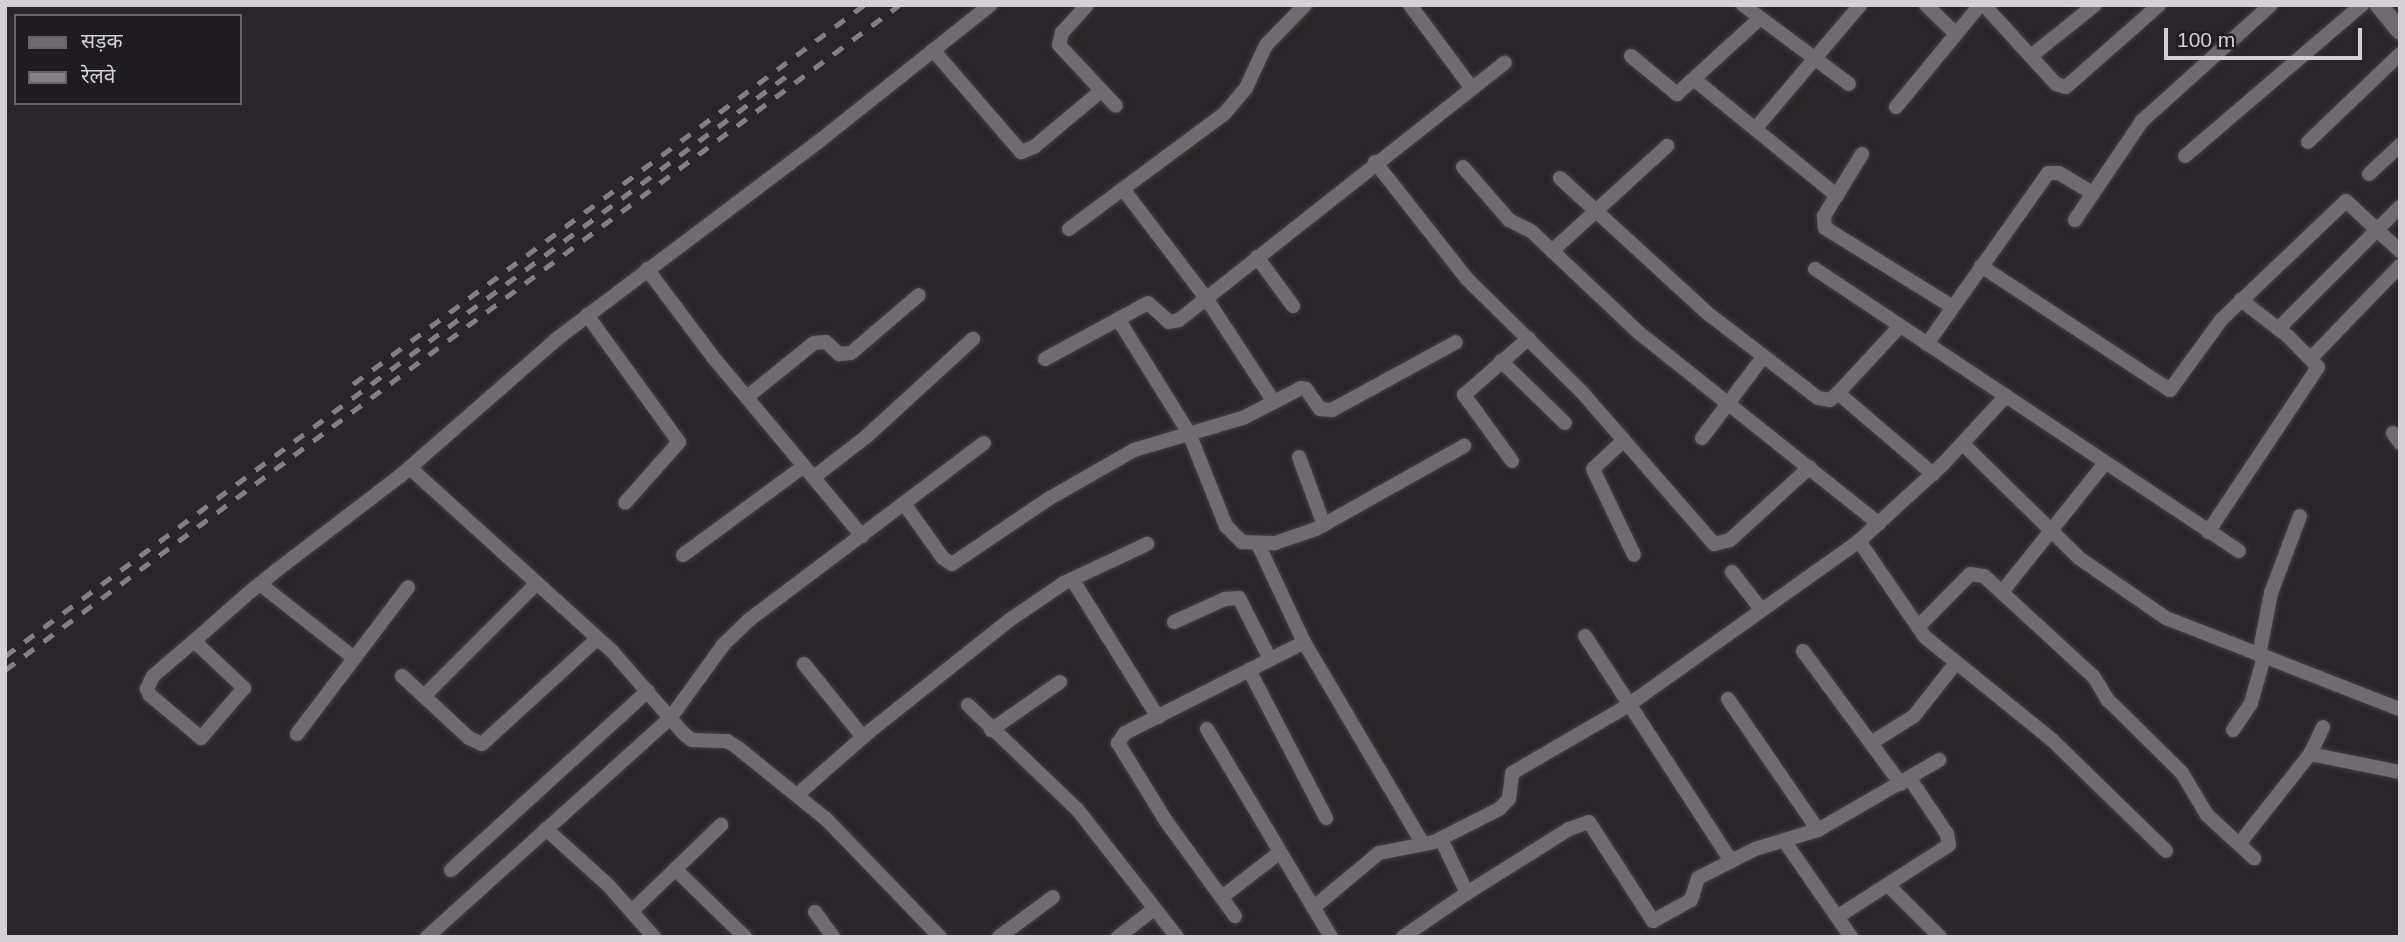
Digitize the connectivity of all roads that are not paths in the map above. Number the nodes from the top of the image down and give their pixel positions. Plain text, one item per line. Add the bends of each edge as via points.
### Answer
1 (990, 5) edge
2 (1087, 5) edge
3 (1305, 5) edge
4 (1410, 5) edge
5 (1743, 5) edge
6 (1860, 5) edge
7 (1926, 5) edge
8 (1982, 5) edge
9 (2095, 5) edge
10 (2159, 5) edge
11 (2362, 5) edge
12 (2261, 8) edge
13 (2386, 8) edge
14 (1759, 19) junction
15 (2400, 31) edge
16 (1955, 33) junction
17 (933, 50) junction
18 (2400, 54) edge
19 (1631, 56) dead end
20 (1814, 56) junction
21 (2031, 56) junction
22 (1504, 63) dead end
23 (1695, 80) junction
24 (1849, 84) dead end
25 (1471, 87) junction
26 (1101, 91) junction
27 (1116, 106) dead end
28 (1896, 107) dead end
29 (1755, 128) junction
30 (2308, 142) dead end
31 (2400, 145) edge
32 (1667, 146) dead end
33 (1863, 154) dead end
34 (2185, 156) dead end
35 (1375, 162) junction
36 (1463, 167) dead end
37 (2370, 174) dead end
38 (1560, 178) dead end
39 (1123, 189) junction
40 (2092, 193) junction
41 (1837, 196) junction
42 (2400, 207) edge
43 (1594, 210) junction
44 (2075, 220) dead end
45 (2377, 228) junction
46 (1069, 229) dead end
47 (1552, 251) junction
48 (2400, 251) edge
49 (1257, 257) junction
50 (2400, 266) edge
51 (1981, 267) junction
52 (647, 269) junction
53 (1815, 269) dead end
54 (919, 295) dead end
55 (1206, 298) junction
56 (2241, 300) junction
57 (1293, 306) dead end
58 (1953, 307) junction
59 (587, 315) junction
60 (1118, 319) junction
61 (1900, 326) junction
62 (2278, 329) junction
63 (1529, 338) junction
64 (973, 340) dead end
65 (1455, 342) dead end
66 (1927, 344) junction
67 (1763, 357) junction
68 (2312, 357) junction
69 (1045, 359) dead end
70 (1501, 361) junction
71 (1838, 393) junction
72 (2006, 396) junction
73 (747, 397) junction
74 (1274, 402) junction
75 (1728, 403) junction
76 (1565, 423) dead end
77 (1189, 433) junction
78 (1702, 438) dead end
79 (1624, 440) junction
80 (985, 443) dead end
81 (1963, 444) junction
82 (1464, 446) dead end
83 (1299, 457) dead end
84 (1513, 461) dead end
85 (2104, 464) junction
86 (1810, 467) junction
87 (410, 468) junction
88 (809, 472) junction
89 (1933, 474) junction
90 (625, 503) dead end
91 (905, 505) junction
92 (2300, 516) dead end
93 (1878, 524) junction
94 (1325, 525) junction
95 (2050, 531) junction
96 (2208, 532) junction
97 (862, 536) junction
98 (1859, 541) junction
99 (1147, 544) dead end
100 (1258, 544) junction
101 (2239, 551) dead end
102 (683, 555) dead end
103 (1634, 555) dead end
104 (1732, 572) dead end
105 (1072, 579) junction
106 (537, 583) junction
107 (260, 584) junction
108 (408, 587) dead end
109 (2002, 592) junction
110 (1761, 609) junction
111 (1174, 622) dead end
112 (1918, 628) junction
113 (1585, 636) dead end
114 (598, 638) junction
115 (194, 640) junction
116 (1304, 642) junction
117 (1803, 651) dead end
118 (2262, 656) junction
119 (354, 658) junction
120 (1270, 659) junction
121 (804, 664) dead end
122 (1955, 664) junction
123 (1249, 670) junction
124 (402, 676) dead end
125 (1060, 682) dead end
126 (648, 691) junction
127 (424, 696) junction
128 (1728, 699) dead end
129 (968, 705) dead end
130 (1627, 706) junction
131 (2400, 709) edge
132 (671, 717) junction
133 (1158, 717) junction
134 (2323, 727) dead end
135 (1207, 729) dead end
136 (991, 730) junction
137 (2233, 730) dead end
138 (298, 734) dead end
139 (863, 737) junction
140 (1871, 743) junction
141 (2310, 754) junction
142 (1940, 760) dead end
143 (2400, 772) edge
144 (1905, 782) junction
145 (797, 795) junction
146 (1326, 818) dead end
147 (720, 825) dead end
148 (546, 829) junction
149 (1818, 830) junction
150 (1441, 839) junction
151 (1785, 842) junction
152 (1423, 844) junction
153 (2239, 844) junction
154 (2166, 851) dead end
155 (1279, 853) junction
156 (2254, 858) dead end
157 (1731, 861) junction
158 (675, 869) junction
159 (451, 870) dead end
160 (1889, 886) junction
161 (1467, 893) junction
162 (1053, 897) dead end
163 (1222, 897) junction
164 (1313, 908) junction
165 (1154, 909) junction
166 (632, 911) junction
167 (815, 912) dead end
168 (1236, 916) dead end
169 (1837, 917) junction
170 (427, 937) edge
171 (654, 937) edge
172 (745, 937) edge
173 (834, 937) edge
174 (940, 937) edge
175 (999, 937) edge
176 (1118, 937) edge
177 (1177, 937) edge
178 (1331, 937) edge
179 (1404, 937) edge
180 (1851, 937) edge
181 (1940, 937) edge

1 - 17 street
2 - 26 street via 1062,33 1059,45
3 - 39 street via 1257,58 1239,99
4 - 25 street
5 - 14 street
6 - 20 street
7 - 16 street
8 - 16 street
8 - 21 street
9 - 21 street
10 - 21 street via 2066,87 2056,84
11 - 34 street
12 - 40 street via 2142,121
13 - 15 street
14 - 20 street
14 - 23 street
16 - 28 street
17 - 26 street via 1021,152 1034,148
17 - 52 street
18 - 30 street
19 - 23 street via 1672,93 1681,92
20 - 24 street
20 - 29 street
22 - 25 street
23 - 29 street
25 - 35 street
26 - 27 street
29 - 41 street
31 - 37 street
32 - 43 street
33 - 41 street
35 - 49 street
35 - 63 street via 1467,279
36 - 47 street via 1509,220 1531,231
38 - 43 street
39 - 46 street
39 - 55 street
40 - 44 street
40 - 51 street via 2059,173 2048,173
41 - 58 street via 1824,216 1825,228
42 - 45 street
43 - 47 street
43 - 67 street via 1698,306
45 - 48 street
45 - 56 street via 2346,201
45 - 62 street
47 - 75 street via 1638,332
49 - 55 street
49 - 57 street
50 - 68 street
51 - 56 street via 2170,390
51 - 58 street
52 - 59 street
52 - 73 street
53 - 61 street
54 - 73 street via 851,353 839,354 826,342 814,343
55 - 60 street via 1174,323 1148,303
55 - 74 street
56 - 62 street
58 - 66 street
59 - 87 street
59 - 90 street via 678,442
60 - 69 street
60 - 77 street
61 - 66 street
61 - 71 street
62 - 68 street
63 - 70 street
63 - 79 street
64 - 88 street via 867,436
65 - 74 street via 1332,410 1320,409 1306,389
66 - 72 street
67 - 71 street via 1818,398 1830,400
67 - 75 street
68 - 96 street via 2318,366 2315,374
70 - 76 street
70 - 84 street via 1464,395
71 - 89 street
72 - 81 street
72 - 85 street
73 - 88 street
74 - 77 street via 1242,418
75 - 78 street
75 - 86 street
77 - 91 street via 1134,450 1086,475 952,564
77 - 100 street via 1231,534 1242,542
79 - 86 street via 1699,530 1720,546
79 - 103 street via 1593,468
80 - 91 street
81 - 89 street
81 - 95 street
82 - 94 street
83 - 94 street
85 - 95 street
85 - 96 street
86 - 93 street
87 - 106 street
87 - 107 street
88 - 97 street
88 - 102 street
89 - 93 street
91 - 97 street
92 - 118 street via 2269,600
93 - 98 street
94 - 100 street via 1291,539
95 - 109 street
95 - 118 street via 2107,579 2166,618
96 - 101 street
97 - 132 street via 735,633
98 - 110 street
98 - 112 street
99 - 105 street
100 - 116 street
104 - 110 street
105 - 133 street
105 - 139 street via 1011,619
106 - 114 street
106 - 127 street
107 - 115 street
107 - 119 street
108 - 119 street
109 - 112 street via 1984,576 1970,574
109 - 153 street via 2095,677 2108,700 2182,773 2207,815
110 - 130 street
111 - 120 street via 1225,599 1238,598
112 - 122 street
113 - 130 street
114 - 126 street
114 - 127 street via 482,744 469,738
115 - 115 street via 153,676 147,689 201,738 244,688
116 - 120 street
116 - 152 street
117 - 140 street
118 - 131 street
118 - 137 street via 2250,703
119 - 138 street
120 - 123 street
121 - 139 street
122 - 140 street via 1914,716
122 - 154 street via 2052,740
123 - 133 street
123 - 146 street
124 - 127 street
125 - 136 street
126 - 132 street
126 - 159 street
128 - 149 street
129 - 136 street
130 - 150 street via 1513,774 1506,804
130 - 157 street
132 - 145 street via 692,740 727,741
132 - 148 street
133 - 163 street via 1120,738 1120,750
134 - 141 street
135 - 155 street
136 - 165 street via 1077,809
139 - 145 street
140 - 144 street
141 - 143 street
141 - 153 street
142 - 144 street
144 - 149 street
144 - 160 street via 1947,834 1950,845
145 - 174 street via 860,852
147 - 158 street
148 - 166 street
148 - 170 street
149 - 151 street
150 - 152 street
150 - 161 street
151 - 157 street
151 - 169 street
152 - 164 street via 1368,858
153 - 156 street
155 - 163 street
155 - 164 street
157 - 161 street via 1698,878 1691,900 1653,921 1596,827 1585,821
158 - 166 street
158 - 172 street
160 - 169 street
160 - 181 street
161 - 179 street
162 - 175 street
163 - 168 street
164 - 178 street
165 - 176 street
165 - 177 street
166 - 171 street
167 - 173 street
169 - 180 street

